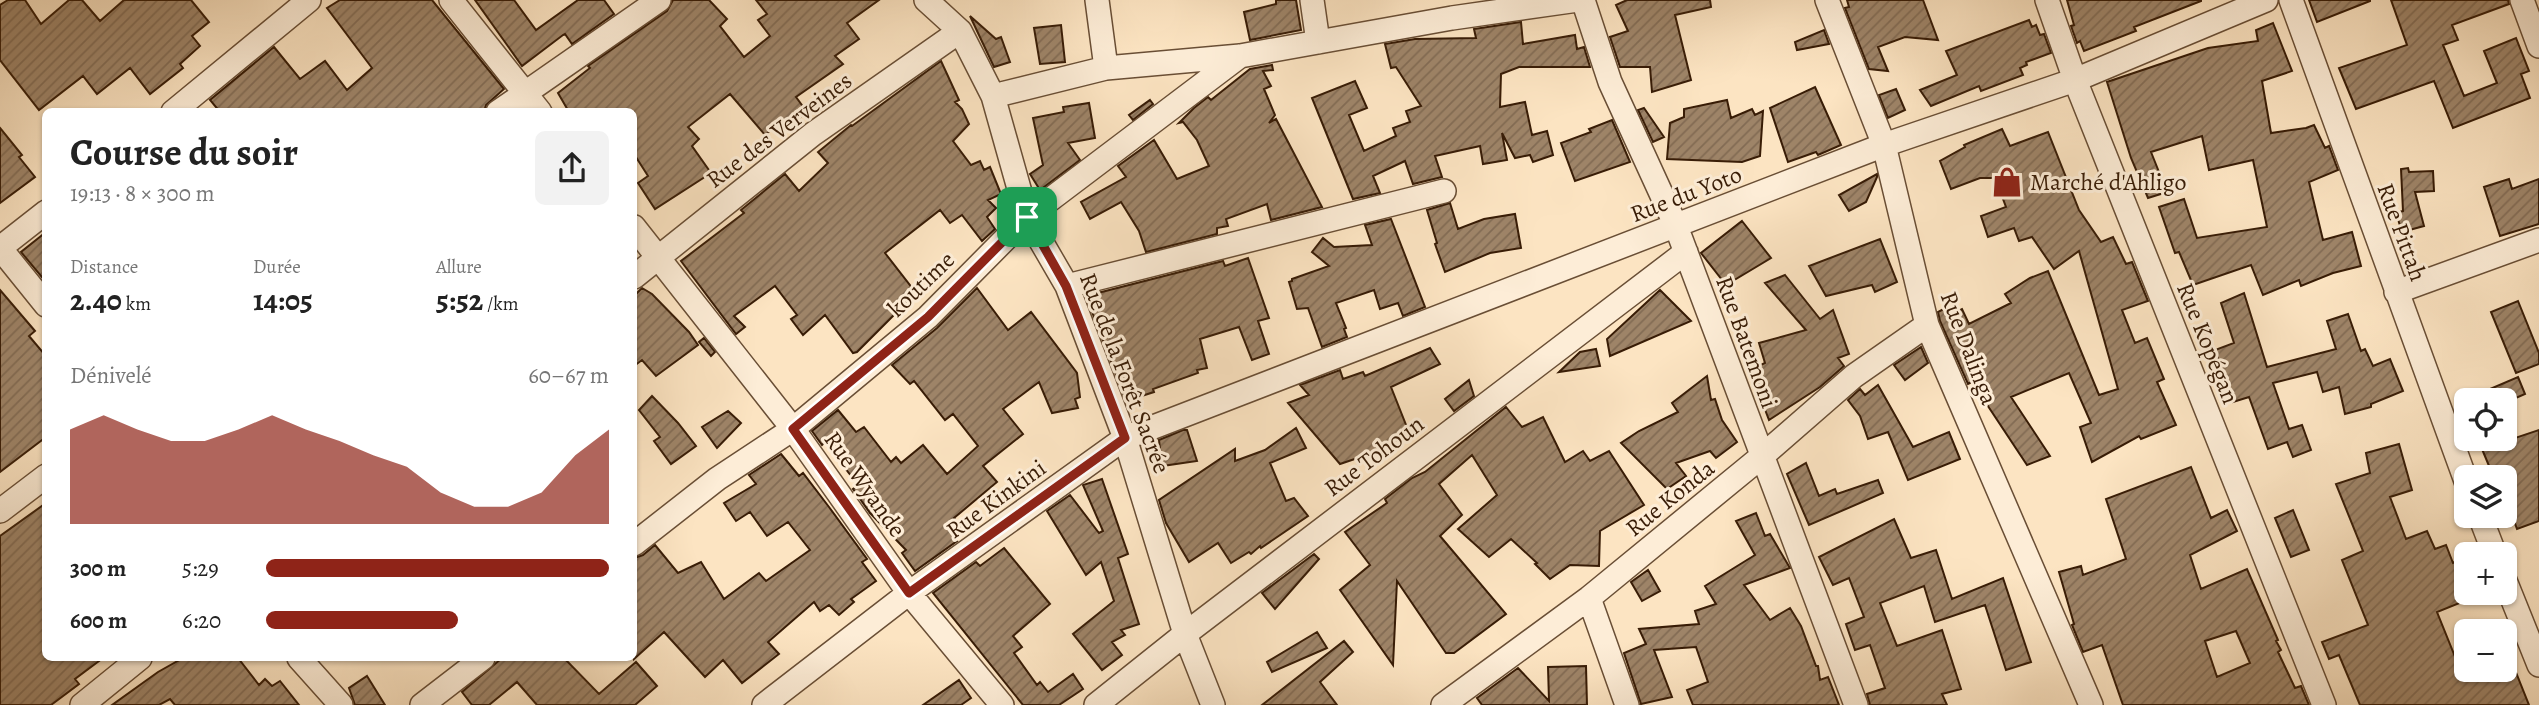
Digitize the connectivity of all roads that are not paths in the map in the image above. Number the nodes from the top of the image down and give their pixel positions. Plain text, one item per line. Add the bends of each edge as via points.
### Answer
1 (309, 0) edge
2 (451, 0) edge
3 (659, 0) edge
4 (926, 0) edge
5 (1097, 0) edge
6 (1312, 0) edge
7 (1578, 0) edge
8 (1583, 0) edge
9 (1827, 0) edge
10 (2047, 0) edge
11 (2266, 0) edge
12 (2291, 0) edge
13 (2522, 0) edge
14 (960, 31) junction
15 (1318, 42) junction
16 (2539, 46) edge
17 (1240, 57) junction
18 (1106, 68) junction
19 (2074, 80) junction
20 (524, 92) junction
21 (993, 96) junction
22 (178, 108) edge
23 (503, 108) edge
24 (537, 108) edge
25 (1884, 145) junction
26 (1444, 191) dead end
27 (42, 215) edge
28 (1027, 217) junction
29 (1676, 226) junction
30 (637, 231) edge
31 (2539, 240) edge
32 (0, 248) edge
33 (1686, 252) junction
34 (659, 258) junction
35 (637, 275) edge
36 (1066, 286) junction
37 (2396, 292) junction
38 (42, 300) edge
39 (1927, 325) junction
40 (793, 429) junction
41 (1125, 438) junction
42 (1761, 457) junction
43 (2460, 465) edge
44 (42, 479) edge
45 (0, 511) edge
46 (637, 542) edge
47 (909, 593) junction
48 (1589, 598) junction
49 (2515, 605) edge
50 (1185, 634) junction
51 (136, 661) edge
52 (302, 661) edge
53 (479, 661) edge
54 (2539, 665) edge
55 (82, 705) edge
56 (341, 705) edge
57 (422, 705) edge
58 (764, 705) edge
59 (1002, 705) edge
60 (1096, 705) edge
61 (1213, 705) edge
62 (1443, 705) edge
63 (1627, 705) edge
64 (1856, 705) edge
65 (2091, 705) edge
66 (2324, 705) edge

1 - 22 street
2 - 20 street
3 - 20 street
4 - 14 street, Rue de la Forêt Sacrée
5 - 18 street
6 - 15 street
7 - 15 street
8 - 29 street, Rue Batemoni via 1610,82
9 - 25 street, Rue Dalinga
10 - 19 street, Rue Kopégan
11 - 19 street, Rue du Yoto
12 - 37 street, Rue Pittah
13 - 16 street
14 - 21 street, Rue de la Forêt Sacrée
14 - 34 street, Rue des Verveines via 813,134
15 - 17 street
17 - 18 street
17 - 28 street, koutime
18 - 21 street
19 - 25 street, Rue du Yoto
19 - 66 street, Rue Kopégan
20 - 23 street
20 - 24 street
21 - 28 street, Rue de la Forêt Sacrée
25 - 29 street, Rue du Yoto
25 - 39 street, Rue Dalinga
26 - 36 street
27 - 32 street
28 - 36 street, Rue de la Forêt Sacrée
28 - 40 street, koutime via 928,317
29 - 33 street, Rue Batemoni
29 - 41 street, Rue du Yoto
30 - 34 street, Rue Wyande
31 - 37 street
32 - 38 street
33 - 42 street, Rue Batemoni
33 - 50 street, Rue Tohoun
34 - 35 street, Rue des Verveines
34 - 40 street, Rue Wyande
36 - 41 street, Rue de la Forêt Sacrée
37 - 43 street, Rue Pittah
39 - 42 street, Rue Konda via 1854,376
39 - 65 street, Rue Dalinga
40 - 46 street, koutime via 717,479
40 - 47 street, Rue Wyande
41 - 47 street, Rue Kinkini
41 - 50 street, Rue de la Forêt Sacrée
42 - 48 street, Rue Konda
42 - 64 street, Rue Batemoni
44 - 45 street
47 - 58 street, Rue Kinkini
47 - 59 street, Rue Wyande
48 - 62 street, Rue Konda
48 - 63 street
49 - 54 street
50 - 60 street, Rue Tohoun
50 - 61 street, Rue de la Forêt Sacrée
51 - 55 street
52 - 56 street
53 - 57 street

